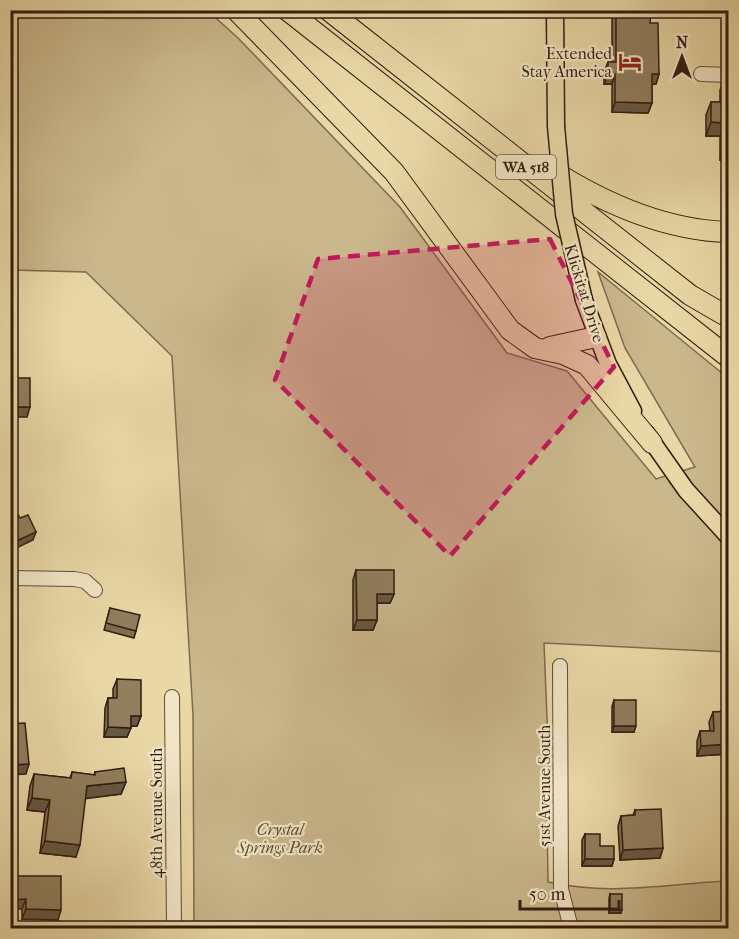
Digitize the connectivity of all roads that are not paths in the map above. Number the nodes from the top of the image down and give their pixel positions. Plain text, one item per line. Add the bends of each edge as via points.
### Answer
1 (236, 10) edge
2 (286, 10) edge
3 (328, 10) edge
4 (333, 10) edge
5 (555, 10) edge
6 (701, 74) dead end
7 (729, 75) edge
8 (729, 232) edge
9 (620, 271) junction
10 (729, 317) edge
11 (596, 337) junction
12 (729, 342) edge
13 (536, 348) junction
14 (729, 357) edge
15 (652, 443) junction
16 (729, 537) edge
17 (10, 578) edge
18 (95, 590) dead end
19 (560, 666) dead end
20 (172, 697) dead end
21 (174, 928) edge
22 (570, 928) edge

1 - 13 highway via 394,172 510,330
2 - 9 highway, WA 518
3 - 10 highway, WA 518 via 690,295
4 - 8 highway via 580,188 628,210 674,224
5 - 11 main road, Klickitat Drive, bridge via 556,126 564,214
6 - 7 street
9 - 12 highway
9 - 14 highway, WA 518
11 - 13 highway via 560,347
11 - 15 main road, Klickitat Drive
13 - 15 highway via 587,365
15 - 16 main road, Klickitat Drive via 686,490
17 - 18 street via 74,579 85,581
19 - 22 street, 51st Avenue South via 561,889
20 - 21 street, 48th Avenue South

